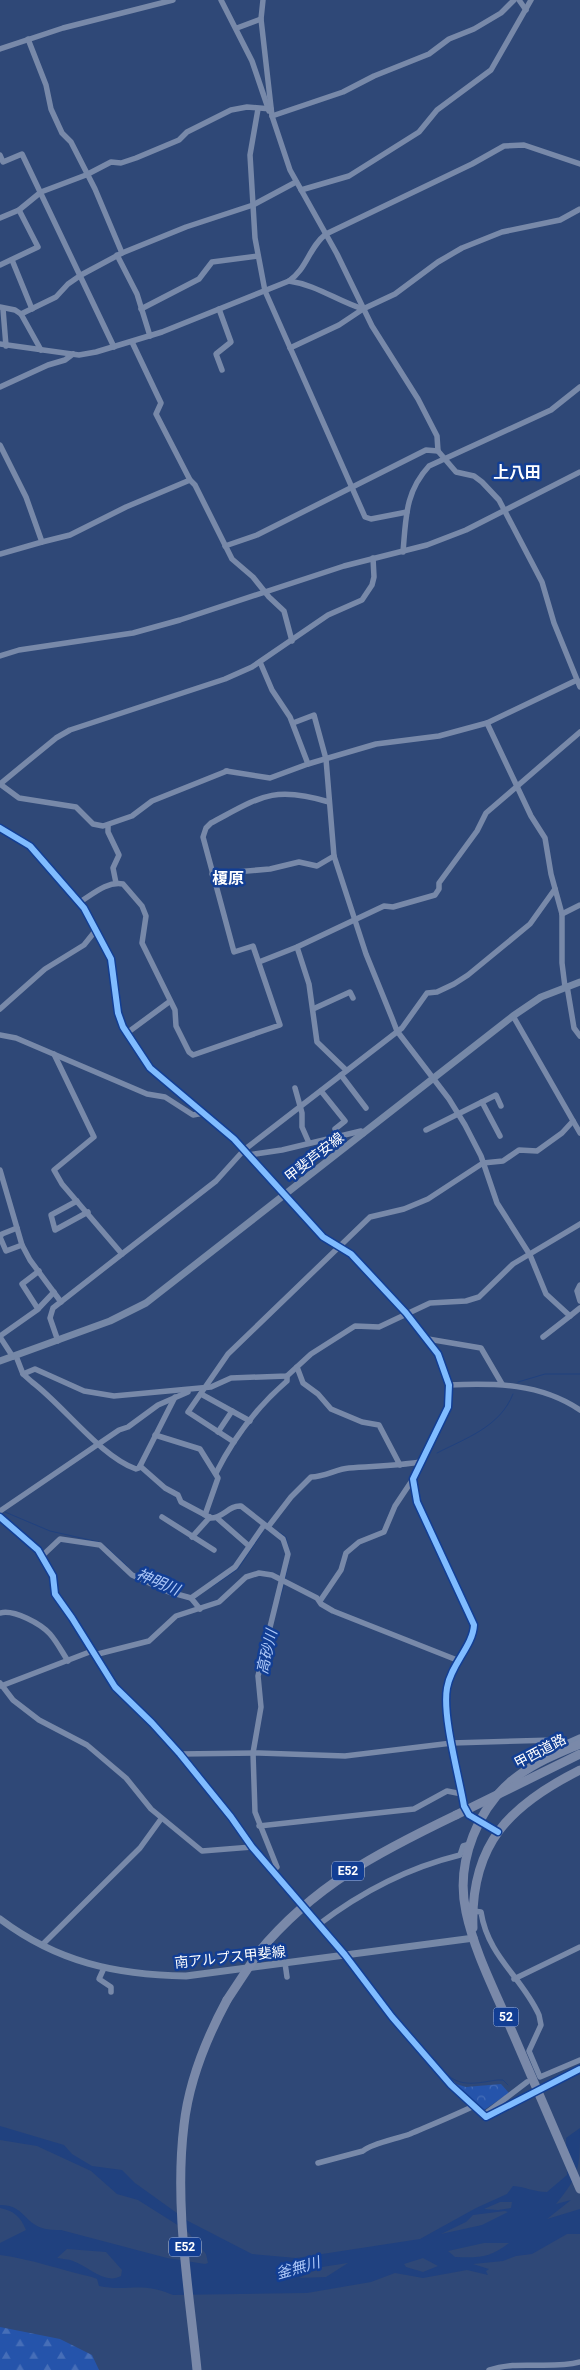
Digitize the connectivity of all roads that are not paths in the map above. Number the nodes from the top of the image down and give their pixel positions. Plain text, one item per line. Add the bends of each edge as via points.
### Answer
1 (173, 0) edge
2 (221, 0) edge
3 (263, 0) edge
4 (514, 0) edge
5 (519, 0) edge
6 (532, 0) edge
7 (526, 10) junction
8 (261, 19) junction
9 (237, 28) junction
10 (28, 38) junction
11 (0, 49) edge
12 (270, 108) junction
13 (258, 109) junction
14 (272, 116) junction
15 (274, 125) junction
16 (0, 155) edge
17 (580, 164) edge
18 (86, 175) junction
19 (296, 182) junction
20 (301, 190) junction
21 (41, 192) junction
22 (253, 206) junction
23 (580, 209) edge
24 (18, 210) junction
25 (0, 218) edge
26 (326, 234) junction
27 (120, 254) junction
28 (258, 256) junction
29 (12, 260) junction
30 (0, 265) edge
31 (81, 275) junction
32 (289, 281) junction
33 (265, 291) junction
34 (2, 308) edge
35 (32, 308) junction
36 (141, 309) junction
37 (363, 309) junction
38 (219, 310) junction
39 (21, 314) junction
40 (150, 336) junction
41 (132, 342) junction
42 (3, 345) edge
43 (114, 347) junction
44 (290, 348) junction
45 (41, 350) junction
46 (73, 354) junction
47 (222, 370) dead end
48 (580, 387) edge
49 (0, 388) edge
50 (0, 445) edge
51 (438, 452) junction
52 (443, 458) junction
53 (580, 472) edge
54 (190, 480) junction
55 (352, 486) junction
56 (506, 511) junction
57 (407, 512) junction
58 (42, 542) junction
59 (225, 546) junction
60 (403, 552) junction
61 (0, 554) edge
62 (373, 558) junction
63 (264, 591) junction
64 (292, 641) junction
65 (0, 656) edge
66 (260, 662) junction
67 (577, 680) junction
68 (580, 687) edge
69 (293, 723) junction
70 (487, 723) junction
71 (580, 732) edge
72 (326, 759) junction
73 (308, 764) junction
74 (0, 784) edge
75 (516, 786) junction
76 (329, 802) junction
77 (108, 826) junction
78 (0, 828) edge
79 (334, 856) junction
80 (212, 874) junction
81 (116, 883) junction
82 (555, 889) junction
83 (80, 902) junction
84 (580, 905) edge
85 (562, 914) junction
86 (355, 920) junction
87 (96, 930) junction
88 (297, 947) junction
89 (259, 962) junction
90 (580, 982) edge
91 (566, 987) junction
92 (353, 998) dead end
93 (169, 1002) junction
94 (0, 1009) edge
95 (313, 1009) junction
96 (513, 1016) junction
97 (397, 1031) junction
98 (127, 1033) junction
99 (0, 1035) edge
100 (580, 1036) edge
101 (54, 1054) junction
102 (346, 1070) junction
103 (340, 1075) junction
104 (433, 1079) junction
105 (295, 1088) dead end
106 (321, 1090) junction
107 (482, 1102) junction
108 (501, 1106) dead end
109 (300, 1108) junction
110 (366, 1108) dead end
111 (204, 1114) junction
112 (458, 1114) junction
113 (574, 1121) junction
114 (426, 1130) dead end
115 (580, 1132) edge
116 (363, 1134) junction
117 (340, 1136) junction
118 (500, 1136) dead end
119 (309, 1144) junction
120 (246, 1152) junction
121 (483, 1163) junction
122 (0, 1170) edge
123 (1, 1179) edge
124 (285, 1195) junction
125 (77, 1201) junction
126 (88, 1212) junction
127 (580, 1224) edge
128 (17, 1228) junction
129 (22, 1245) junction
130 (340, 1246) junction
131 (122, 1254) junction
132 (530, 1255) junction
133 (39, 1271) junction
134 (580, 1285) edge
135 (54, 1292) junction
136 (580, 1300) edge
137 (60, 1302) junction
138 (580, 1308) edge
139 (38, 1309) junction
140 (406, 1313) junction
141 (570, 1316) junction
142 (0, 1337) edge
143 (543, 1337) dead end
144 (428, 1338) junction
145 (58, 1341) junction
146 (15, 1357) junction
147 (0, 1361) edge
148 (297, 1367) junction
149 (23, 1374) junction
150 (287, 1376) junction
151 (502, 1384) junction
152 (449, 1385) junction
153 (192, 1390) junction
154 (202, 1391) junction
155 (176, 1397) junction
156 (580, 1410) edge
157 (232, 1411) junction
158 (250, 1421) junction
159 (218, 1432) junction
160 (155, 1435) junction
161 (234, 1442) junction
162 (98, 1443) junction
163 (420, 1462) junction
164 (400, 1465) junction
165 (140, 1466) junction
166 (216, 1473) junction
167 (413, 1480) junction
168 (0, 1511) edge
169 (208, 1516) junction
170 (0, 1517) edge
171 (162, 1517) dead end
172 (217, 1518) junction
173 (266, 1526) junction
174 (192, 1537) junction
175 (248, 1546) junction
176 (214, 1550) dead end
177 (42, 1556) junction
178 (283, 1580) junction
179 (191, 1598) junction
180 (320, 1601) junction
181 (200, 1609) junction
182 (0, 1613) edge
183 (93, 1653) junction
184 (457, 1660) junction
185 (68, 1661) junction
186 (1, 1685) edge
187 (580, 1737) edge
188 (452, 1743) junction
189 (580, 1744) edge
190 (563, 1748) junction
191 (253, 1753) junction
192 (180, 1754) junction
193 (580, 1754) edge
194 (580, 1770) edge
195 (462, 1794) junction
196 (161, 1819) junction
197 (480, 1821) junction
198 (259, 1826) junction
199 (498, 1832) junction
200 (470, 1844) junction
201 (252, 1847) junction
202 (272, 1871) junction
203 (296, 1898) tunnel mouth
204 (473, 1911) junction
205 (0, 1919) edge
206 (474, 1938) junction
207 (42, 1945) junction
208 (580, 1947) edge
209 (345, 1955) junction
210 (285, 1963) junction
211 (104, 1968) junction
212 (287, 1977) dead end
213 (514, 1979) junction
214 (111, 1992) dead end
215 (580, 2060) edge
216 (580, 2069) edge
217 (527, 2082) dead end
218 (538, 2092) junction
219 (474, 2106) junction
220 (484, 2115) junction
221 (318, 2163) dead end
222 (580, 2189) edge
223 (580, 2362) edge
224 (539, 2368) edge
225 (198, 2370) edge
226 (489, 2370) edge

1 - 10 street
2 - 9 street
3 - 8 street
4 - 14 street via 501,13 449,39 429,54 343,92
5 - 7 street
6 - 7 street
7 - 20 street via 491,70 437,110 411,138 349,176
8 - 9 street
8 - 12 street
9 - 12 street
10 - 11 street
10 - 18 street via 46,85 51,110
12 - 13 street
12 - 14 street
12 - 15 street
13 - 18 street via 232,110 187,132 180,140 121,163 111,162
13 - 22 street via 250,155
14 - 15 street
15 - 19 street
16 - 21 street via 3,162 22,154
17 - 26 street via 524,145 504,146
18 - 21 street
18 - 27 street via 95,189
19 - 20 street
19 - 22 street
20 - 26 street
21 - 24 street
21 - 31 street
22 - 27 street via 186,227
22 - 28 street
23 - 37 street via 560,220 502,232 462,248 394,294
24 - 25 street
24 - 29 street via 38,247
26 - 32 street via 316,244 303,268
26 - 37 street
27 - 31 street
27 - 36 street
28 - 33 street
28 - 36 street via 212,262 199,279
29 - 30 street
29 - 35 street
31 - 35 street via 56,297
31 - 43 street
32 - 33 street
32 - 37 street via 312,286
33 - 38 street
33 - 44 street
34 - 39 street
34 - 42 street
35 - 39 street
36 - 40 street
37 - 44 street
37 - 51 street via 418,399 437,436
38 - 40 street
38 - 47 street via 230,342 216,354
39 - 45 street
40 - 41 street
41 - 43 street
41 - 54 street via 162,403 156,414
42 - 45 street
43 - 46 street
44 - 55 street
45 - 46 street
46 - 49 street
48 - 52 street via 551,410
50 - 58 street via 26,497
51 - 52 street
51 - 55 street via 426,450
52 - 56 street via 456,472 474,476 492,490
52 - 57 street via 422,474 410,495
53 - 56 street
54 - 58 street via 70,535
54 - 59 street
55 - 57 street via 365,517 371,519
55 - 59 street via 257,534
56 - 60 street via 466,530
56 - 67 street via 542,582
57 - 60 street
58 - 61 street
59 - 63 street via 232,559
60 - 62 street
62 - 63 street
62 - 64 street via 372,585 362,600 328,615
63 - 64 street via 286,614
63 - 65 street via 133,633 28,648
64 - 66 street
66 - 69 street via 272,690
66 - 74 street via 225,679 70,730
67 - 68 street
67 - 70 street
69 - 72 street via 314,715
69 - 73 street
70 - 72 street via 420,739 376,744
70 - 75 street
71 - 75 street
72 - 73 street
72 - 76 street
73 - 77 street via 270,778 227,771 152,801 132,816
74 - 77 street via 19,798 76,807 93,824
75 - 82 street via 545,838
75 - 86 street via 486,813 435,895 393,907 384,906
76 - 79 street
76 - 80 street via 299,794 275,794 253,800 211,823 206,828 203,842
77 - 81 street via 119,855 113,868
78 - 83 street via 30,846
79 - 80 street via 317,866 299,862 270,869
79 - 86 street
80 - 89 street via 234,952 253,946
81 - 83 street
81 - 93 street via 123,884 142,906 146,916 142,943
82 - 85 street
82 - 97 street via 530,924 468,975 437,992 427,993
83 - 87 street
84 - 85 street
85 - 91 street via 562,963
86 - 88 street
86 - 97 street
87 - 94 street via 84,945 46,970
87 - 98 street via 111,959 118,1013
88 - 89 street
88 - 95 street
89 - 93 street via 280,1025 193,1055 176,1026 176,1014
90 - 91 main road, 甲斐芦安線
91 - 96 main road, 甲斐芦安線 via 540,997
91 - 100 street via 574,1028
92 - 95 street via 350,992
93 - 98 street
95 - 102 street via 317,1042
96 - 104 main road, 甲斐芦安線
96 - 113 street
97 - 102 street
97 - 104 street
98 - 111 street via 150,1068
99 - 101 street
101 - 111 street via 147,1094 165,1097 193,1115
101 - 125 street via 94,1138 54,1170
102 - 103 street
103 - 106 street
103 - 110 street
104 - 112 street
104 - 116 main road, 甲斐芦安線
105 - 109 street
106 - 109 street
106 - 117 street via 346,1121 335,1129
107 - 108 street via 496,1095
107 - 112 street
107 - 118 street
109 - 119 street via 302,1127
109 - 120 street
111 - 120 street
112 - 114 street
112 - 121 street
113 - 115 street
113 - 121 street via 537,1150 519,1150 503,1161
116 - 117 street via 360,1131
116 - 124 main road, 甲斐芦安線
117 - 119 street
119 - 120 street
120 - 124 street
120 - 131 street via 216,1181
121 - 130 street via 428,1199 370,1217
121 - 132 street via 497,1203
122 - 123 street
123 - 128 street
124 - 130 street via 323,1237
124 - 145 main road, 甲斐芦安線 via 146,1303 110,1322
125 - 126 street
125 - 126 street via 51,1215 55,1230
126 - 131 street
127 - 132 street
128 - 129 street
128 - 129 street via 0,1237 6,1251
129 - 133 street
130 - 140 street
130 - 154 street via 228,1354
131 - 137 street
132 - 140 street via 505,1270 473,1300 430,1303
132 - 141 street via 546,1294
133 - 135 street
133 - 139 street via 22,1284
134 - 136 street via 577,1291
135 - 137 street
135 - 139 street
137 - 145 street via 53,1308 50,1318
138 - 141 street
139 - 142 street
140 - 144 street
140 - 148 street via 380,1326 355,1326 311,1354
141 - 143 street
142 - 146 street
144 - 151 street via 481,1348
144 - 152 street via 438,1354
145 - 146 main road, 甲斐芦安線
146 - 147 main road, 甲斐芦安線
146 - 149 street
148 - 150 street
148 - 164 street via 303,1383 331,1409 362,1422 379,1425
149 - 153 street via 35,1369 104,1395
149 - 162 street
150 - 154 street via 231,1378
150 - 158 street via 287,1381 268,1397
151 - 152 street
151 - 156 street via 550,1394
152 - 163 street via 448,1407 442,1423
153 - 154 street
153 - 155 street
154 - 157 street
154 - 159 street via 188,1412
155 - 160 street
155 - 162 street
157 - 158 street
157 - 159 street
158 - 161 street
159 - 161 street
160 - 165 street
160 - 166 street via 200,1448
161 - 166 street
162 - 165 street via 127,1466 136,1469
162 - 168 street
163 - 164 street
163 - 167 street
164 - 173 street via 347,1468 323,1477 311,1477
165 - 169 street via 178,1495 181,1502
166 - 169 street via 218,1483
167 - 180 street via 395,1506 384,1532 359,1542 346,1553 341,1570
167 - 184 street via 417,1502 474,1625 474,1633
169 - 172 street
169 - 174 street
170 - 177 street via 30,1541
171 - 174 street
172 - 173 street via 238,1505
172 - 175 street
173 - 175 street
173 - 178 street via 283,1539 288,1554
174 - 176 street
175 - 179 street via 232,1571
177 - 179 street via 60,1539 94,1543 104,1548 132,1575
177 - 183 street via 53,1576 55,1594
178 - 180 street
178 - 181 street via 264,1573 252,1574 219,1602
178 - 191 street via 258,1676 261,1707
179 - 181 street
180 - 184 street via 333,1611
181 - 183 street via 176,1616 142,1644
182 - 185 street via 16,1615 39,1625 50,1634
183 - 185 street
183 - 192 street via 115,1688
184 - 188 street via 447,1689
185 - 186 street
186 - 196 street via 13,1700 39,1720 87,1745 126,1778
187 - 190 street
188 - 190 street via 554,1740
188 - 191 street via 345,1756
188 - 195 street
189 - 190 highway, 甲西道路 / 52
190 - 197 highway, 甲西道路 / 52 via 518,1776 494,1800
191 - 192 street
191 - 198 street via 254,1812
192 - 201 street
193 - 225 highway, E52, bridge via 377,1854 334,1881 294,1912 258,1953 227,2000 196,2071 184,2124 180,2181
194 - 199 highway, 甲西道路 / 52 via 535,1794
195 - 197 street via 466,1811
195 - 198 street via 447,1791 414,1809
196 - 201 street via 202,1851
196 - 207 street via 140,1848
197 - 199 street
197 - 200 highway, 甲西道路 / 52
198 - 202 street via 277,1867
199 - 204 highway, 甲西道路 / 52 via 477,1881
200 - 206 highway, 甲西道路 / 52 via 464,1872 464,1900
200 - 209 street via 464,1846 460,1855 435,1861 377,1886 316,1923
201 - 202 street
202 - 203 street
204 - 206 highway, 甲西道路 / 52
204 - 213 street via 481,1912 484,1928 498,1957
205 - 207 main road, 南アルプス甲斐線
206 - 209 main road, 南アルプス甲斐線
206 - 218 highway, 甲西道路 / 52
207 - 211 main road, 南アルプス甲斐線 via 63,1956
208 - 213 street
209 - 210 main road, 南アルプス甲斐線
209 - 219 street via 392,2017 446,2080
210 - 211 main road, 南アルプス甲斐線 via 186,1976 149,1976
210 - 212 street
211 - 214 street via 99,1979 111,1987
213 - 215 street via 541,2020 530,2051 540,2077
216 - 218 street
217 - 220 street
218 - 220 street
218 - 222 highway, 甲西道路 / 52
219 - 220 street
219 - 221 street via 410,2134
223 - 224 street
224 - 226 street via 500,2366

